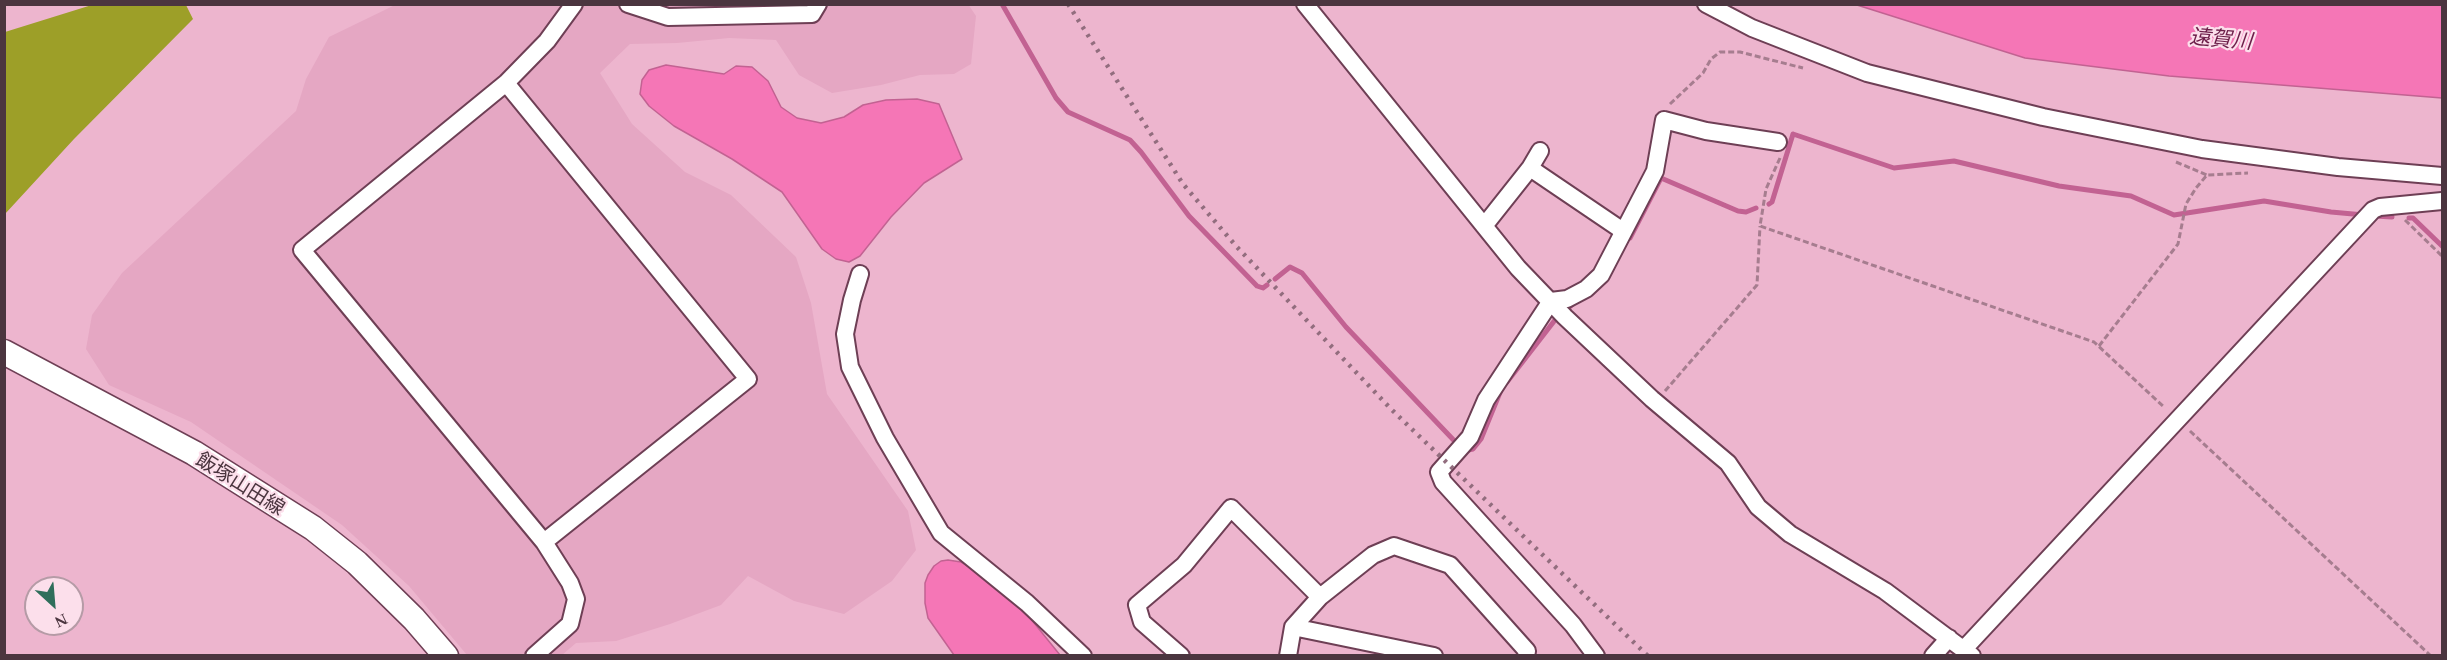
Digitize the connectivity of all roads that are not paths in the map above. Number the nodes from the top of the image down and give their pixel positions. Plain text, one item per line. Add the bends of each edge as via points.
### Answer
1 (574, 4) edge
2 (628, 4) edge
3 (818, 4) edge
4 (1305, 4) edge
5 (1706, 4) edge
6 (506, 83) junction
7 (1778, 142) road end
8 (1540, 151) dead end
9 (1530, 168) junction
10 (2442, 176) edge
11 (2442, 201) edge
12 (1484, 226) junction
13 (1623, 231) junction
14 (860, 274) dead end
15 (1558, 309) junction
16 (4, 351) edge
17 (544, 542) junction
18 (1320, 597) junction
19 (1293, 627) junction
20 (1949, 638) junction
21 (1968, 652) edge
22 (446, 656) edge
23 (534, 656) edge
24 (1083, 656) edge
25 (1181, 656) edge
26 (1288, 656) edge
27 (1434, 656) edge
28 (1526, 656) edge
29 (1596, 656) edge
30 (1933, 656) edge

1 - 6 street via 547,41
2 - 3 street via 668,16 812,14
4 - 12 street
5 - 10 street via 1752,28 1867,73 2043,117 2202,149
6 - 17 street via 302,250
6 - 17 street via 748,379
7 - 13 street via 1664,120 1655,171
8 - 9 street
9 - 12 street
9 - 13 street
11 - 21 street via 2373,210
12 - 15 street
13 - 15 street via 1601,275
14 - 24 street via 845,334 850,367 885,438 940,533 1027,603
15 - 20 street via 1656,402 1728,463 1758,507 1791,534 1885,591
15 - 29 street via 1486,400 1462,446 1439,472 1443,482 1573,625
16 - 22 main road, 飯塚山田線 via 194,453 313,528 357,563
17 - 23 street via 576,598 570,624
18 - 19 street
18 - 25 street via 1231,508 1184,565 1137,605 1142,622
18 - 28 street via 1373,555 1394,546 1450,565 1527,651
19 - 26 street
19 - 27 street
20 - 21 street
20 - 30 street

